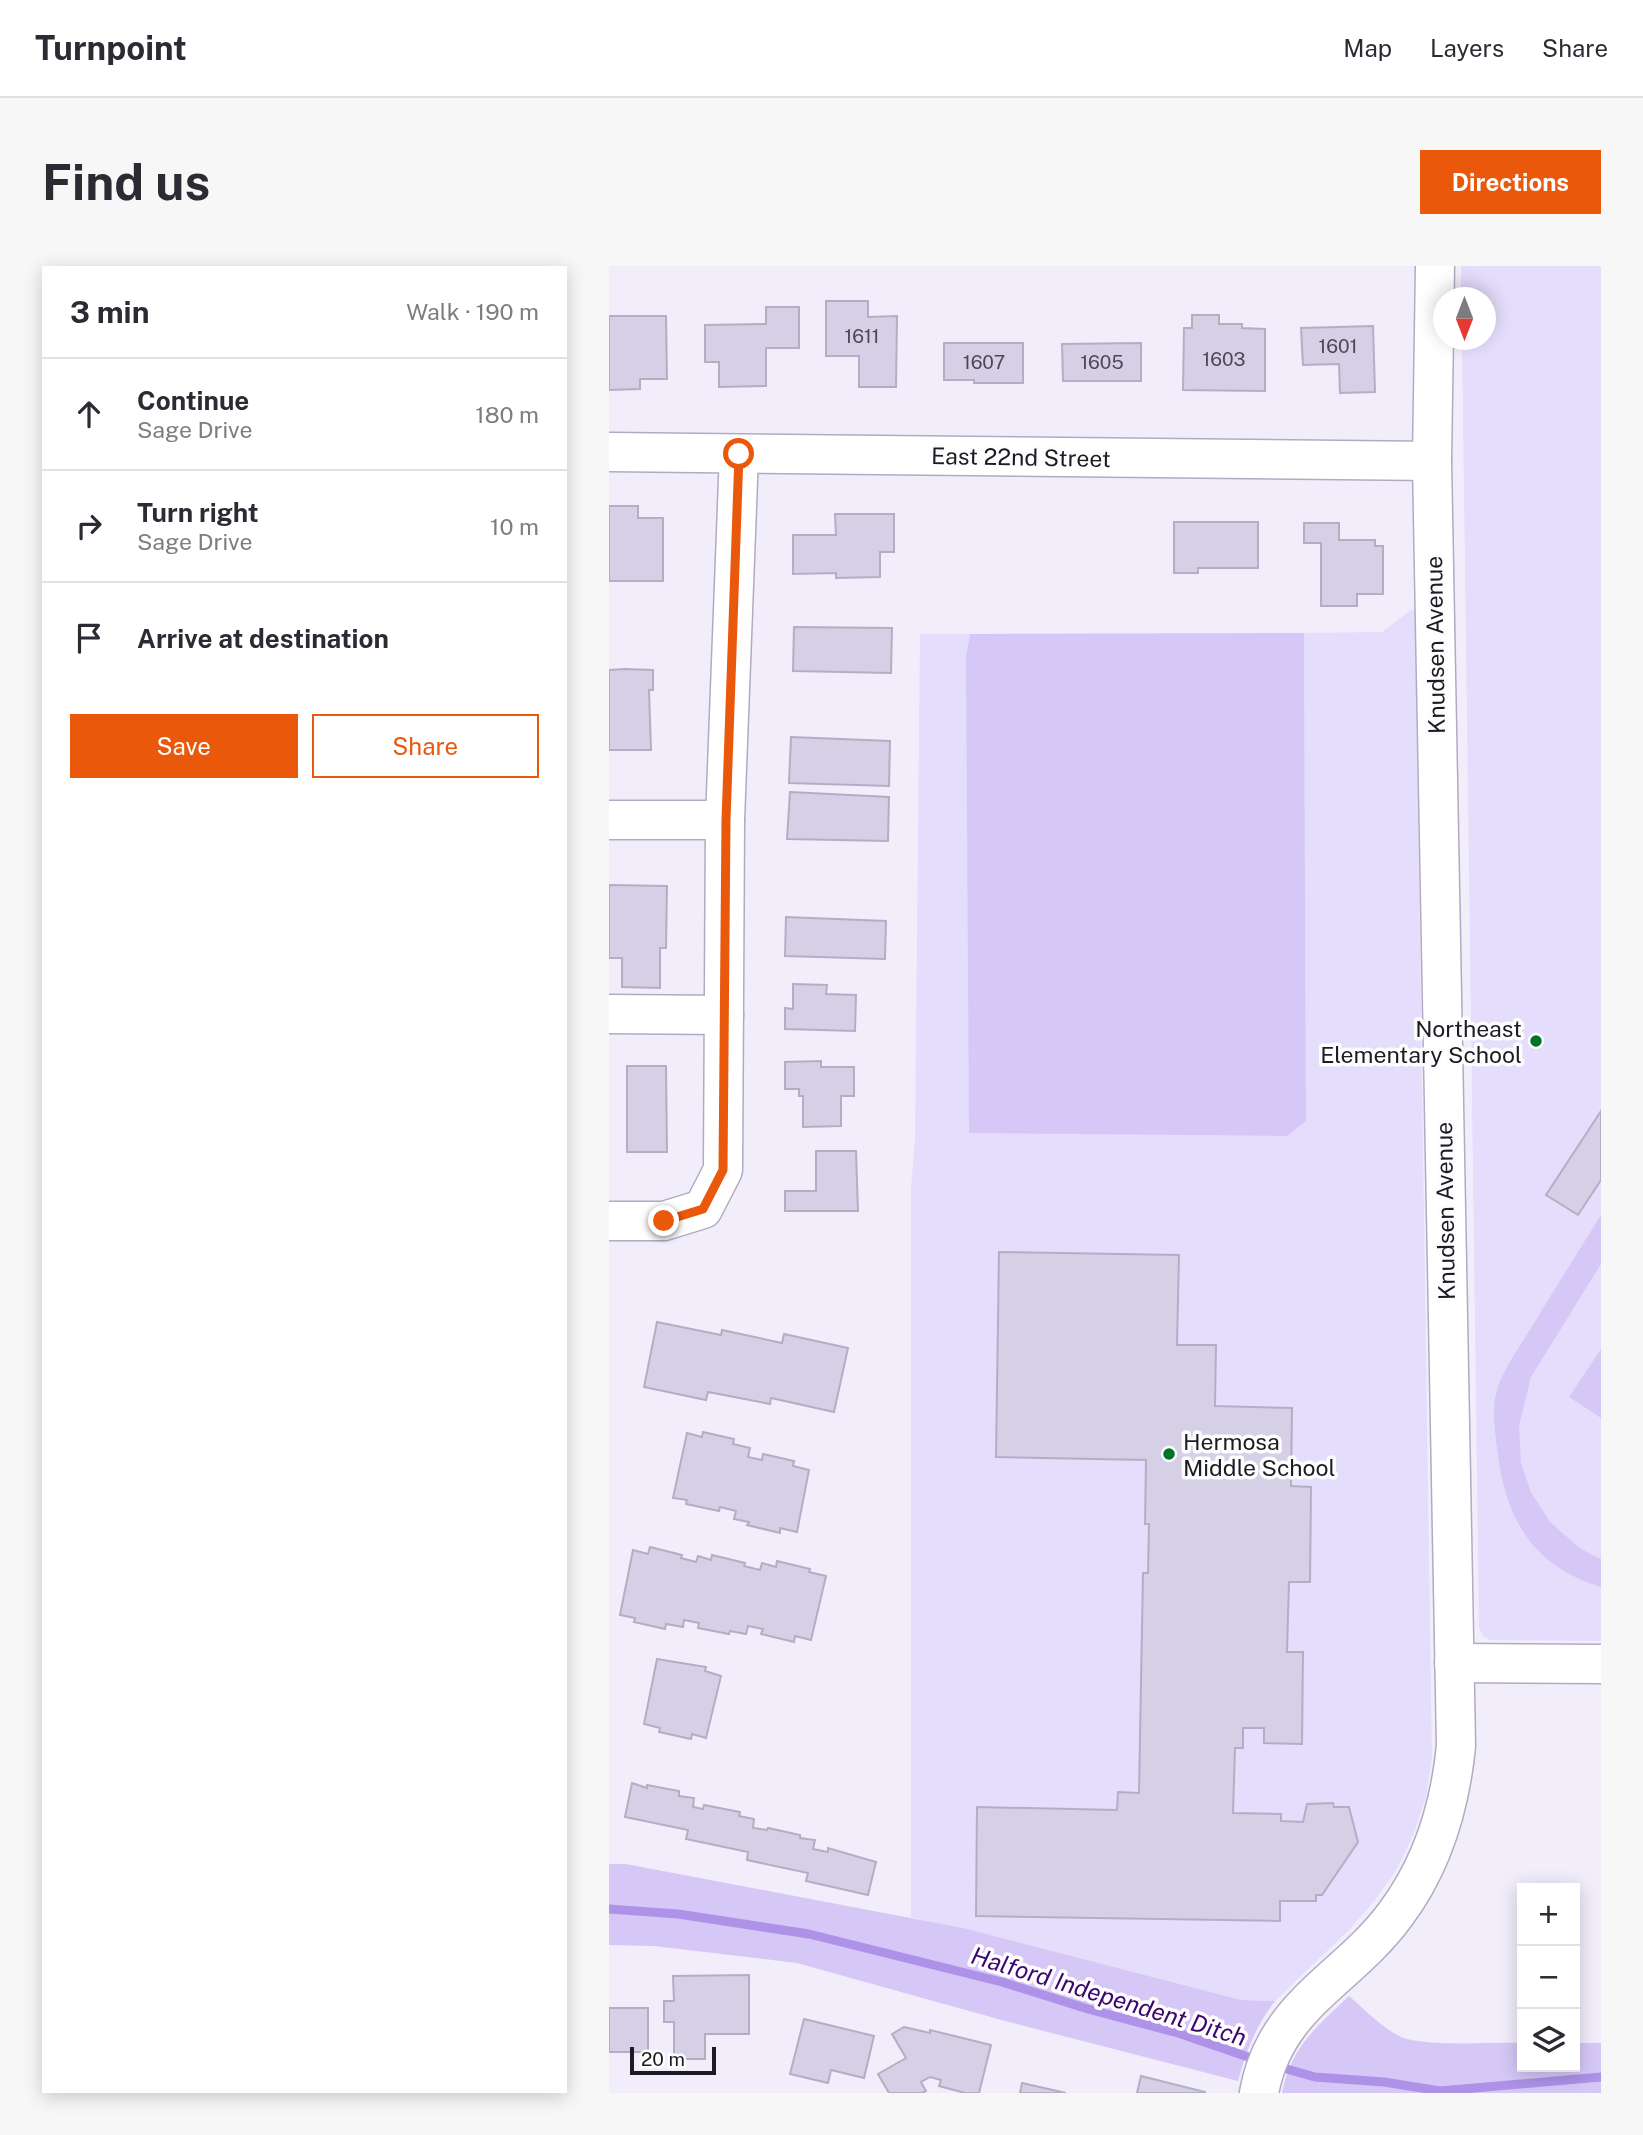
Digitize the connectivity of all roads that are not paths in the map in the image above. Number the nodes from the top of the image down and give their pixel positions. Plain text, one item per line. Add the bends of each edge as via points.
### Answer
1 (1435, 266) edge
2 (609, 452) edge
3 (739, 454) junction
4 (1432, 461) junction
5 (609, 820) edge
6 (726, 820) junction
7 (609, 1014) edge
8 (724, 1015) junction
9 (609, 1221) edge
10 (1454, 1663) junction
11 (1601, 1664) edge
12 (1259, 2093) edge

1 - 4 street, Knudsen Avenue
2 - 3 street, East 22nd Street
3 - 4 street, East 22nd Street
3 - 6 street
4 - 10 street, Knudsen Avenue
5 - 6 street
6 - 8 street
7 - 8 street
8 - 9 street via 723,1170 703,1209 664,1221
10 - 11 street
10 - 12 street, Knudsen Avenue via 1453,1778 1434,1844 1395,1915 1287,2024 1267,2060

